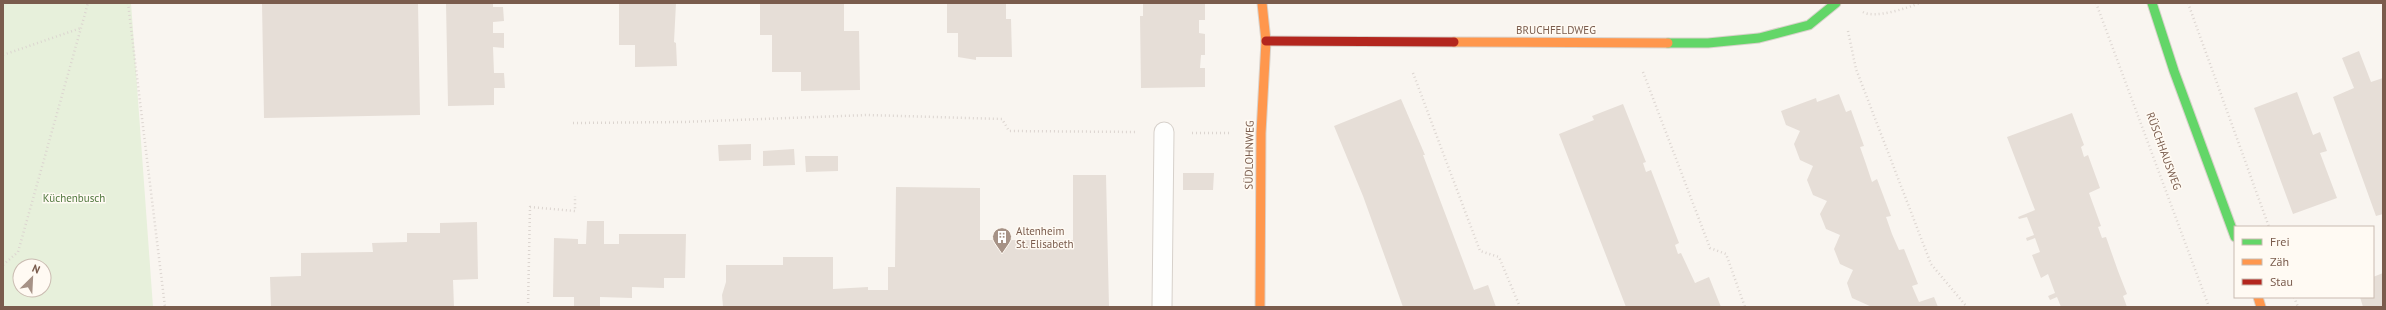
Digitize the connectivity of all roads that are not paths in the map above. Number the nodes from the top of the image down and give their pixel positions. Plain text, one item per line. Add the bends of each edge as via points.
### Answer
1 (1262, 3) edge
2 (1836, 3) edge
3 (2152, 3) edge
4 (1266, 41) junction
5 (1164, 132) road end
6 (2234, 234) edge
7 (1162, 307) edge
8 (1260, 307) edge

1 - 4 street, SÜDLOHNWEG
2 - 4 street, BRUCHFELDWEG via 1809,24 1759,38 1708,43
3 - 6 street via 2174,72
4 - 8 street, SÜDLOHNWEG via 1261,134
5 - 7 lane

